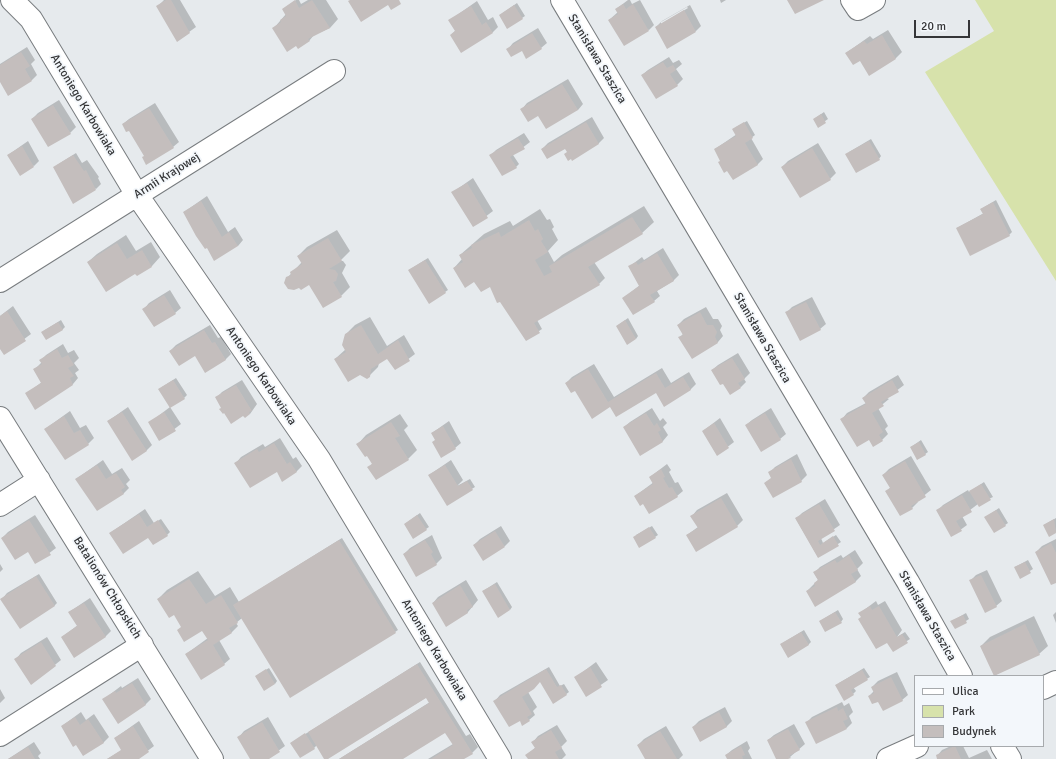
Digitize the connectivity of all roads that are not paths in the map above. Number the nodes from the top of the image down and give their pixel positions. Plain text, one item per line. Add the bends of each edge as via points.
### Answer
1 (12, 0) edge
2 (562, 0) edge
3 (852, 0) edge
4 (874, 0) edge
5 (334, 71) dead end
6 (137, 195) junction
7 (0, 281) edge
8 (0, 418) edge
9 (39, 480) junction
10 (0, 505) edge
11 (142, 645) junction
12 (960, 675) edge
13 (1056, 682) edge
14 (1044, 688) edge
15 (0, 735) edge
16 (915, 747) edge
17 (1003, 747) edge
18 (212, 759) edge
19 (500, 759) edge
20 (888, 759) edge
21 (1010, 759) edge

1 - 6 street, Antoniego Karbowiaka via 31,20
2 - 12 street, Stanisława Staszica via 908,582
3 - 4 street via 858,10
5 - 6 street, Armii Krajowej
6 - 7 street, Armii Krajowej
6 - 19 street, Antoniego Karbowiaka via 319,459
8 - 9 street, Batalionów Chłopskich
9 - 10 street
9 - 11 street, Batalionów Chłopskich
11 - 15 street
11 - 18 street, Batalionów Chłopskich
13 - 14 street
16 - 20 street
17 - 21 street

